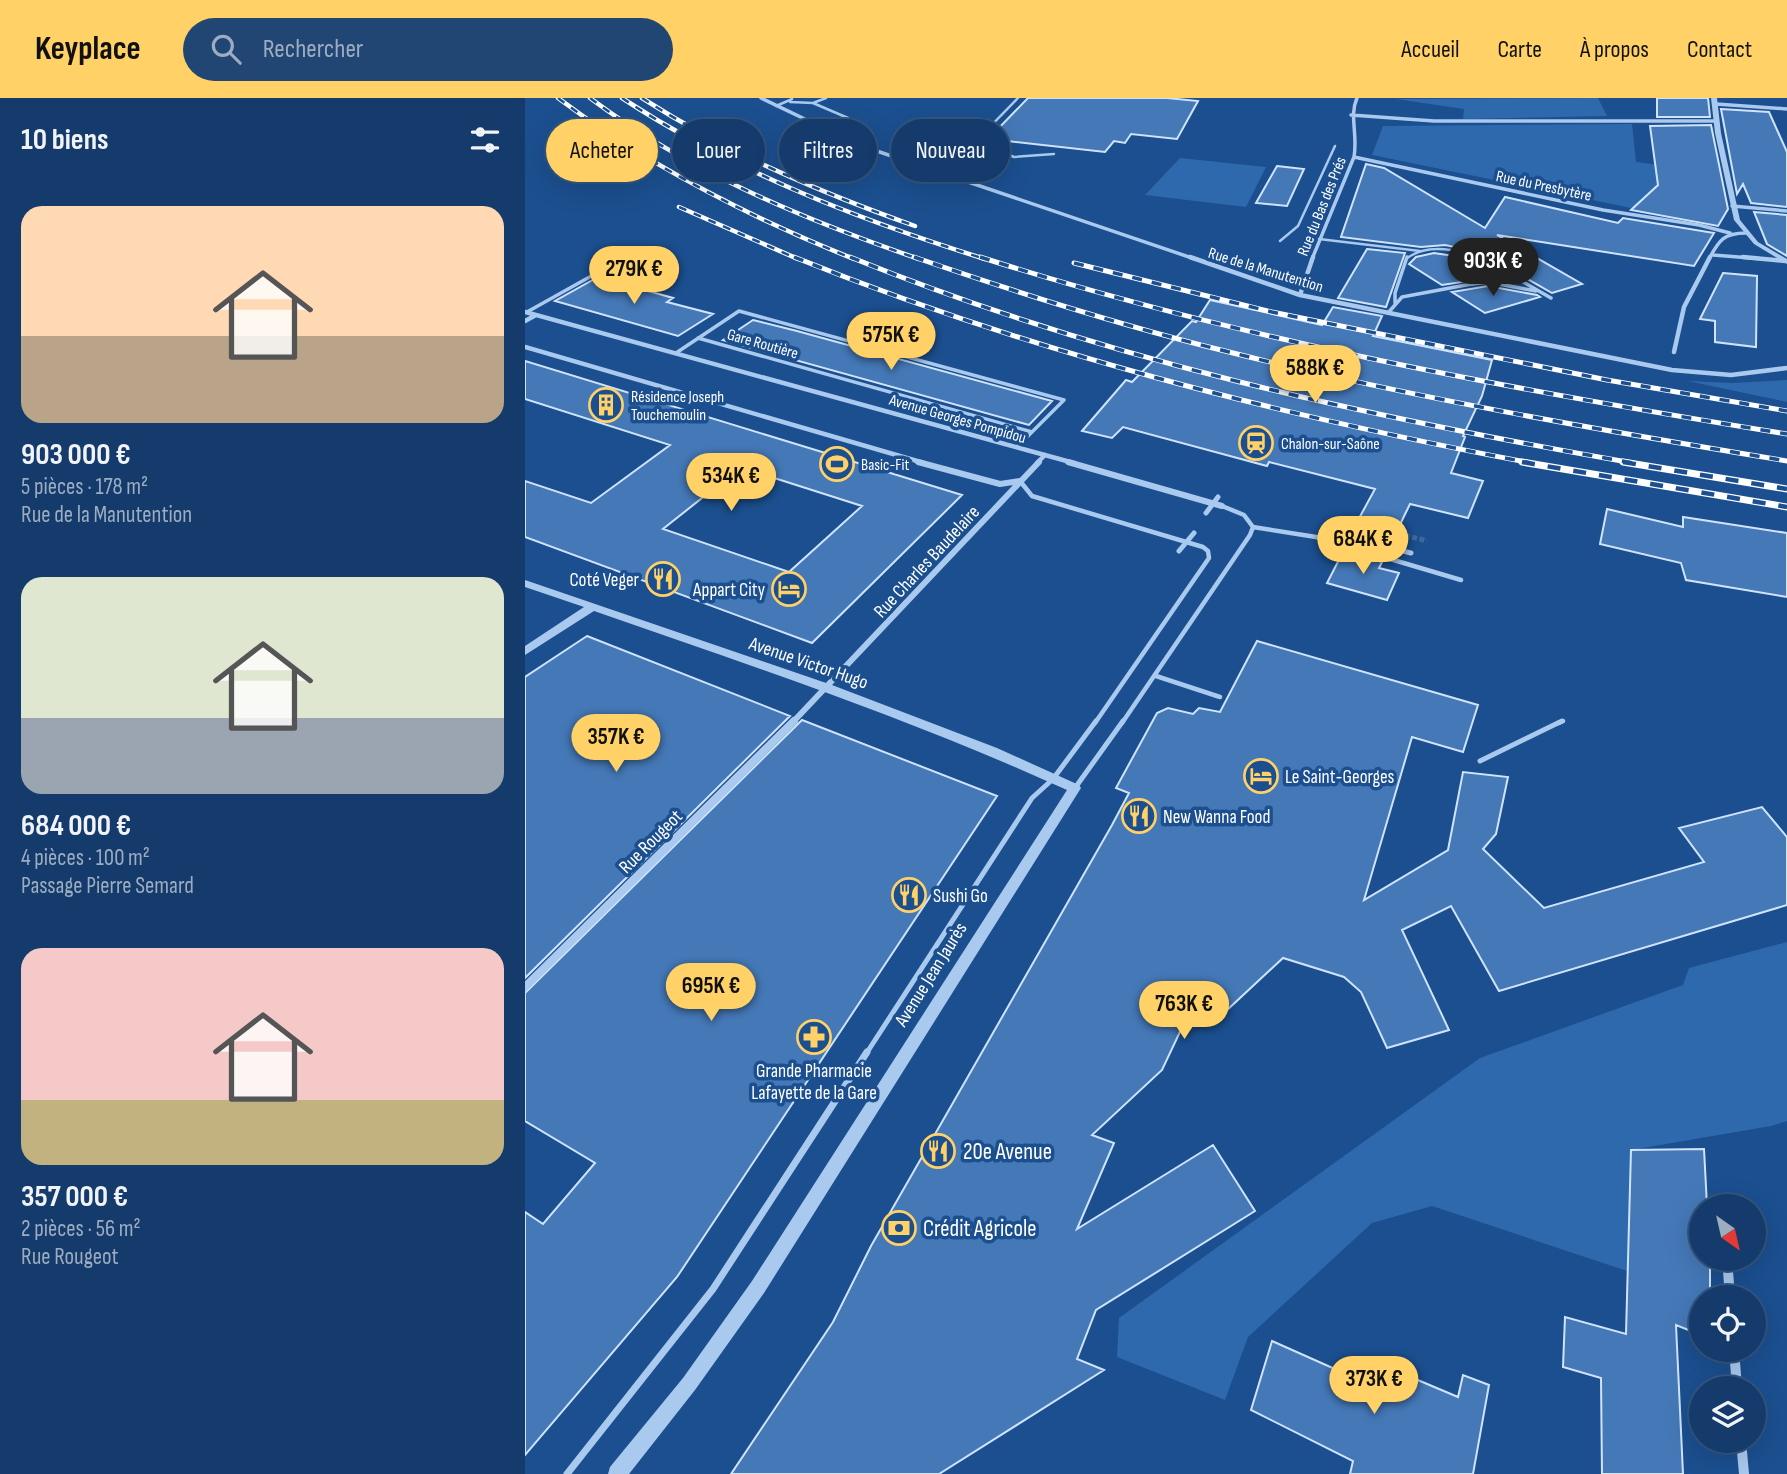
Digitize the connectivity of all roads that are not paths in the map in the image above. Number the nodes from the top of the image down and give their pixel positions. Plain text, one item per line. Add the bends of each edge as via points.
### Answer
1 (761, 98) edge
2 (825, 98) edge
3 (1018, 98) edge
4 (1357, 98) edge
5 (791, 100) edge
6 (1715, 101) edge
7 (813, 103) junction
8 (776, 106) junction
9 (1787, 109) edge
10 (1351, 115) junction
11 (802, 119) edge
12 (848, 119) edge
13 (1716, 121) junction
14 (1335, 146) dead end
15 (877, 150) edge
16 (1054, 154) dead end
17 (1354, 157) junction
18 (1733, 206) junction
19 (1787, 211) edge
20 (1730, 233) junction
21 (1747, 233) junction
22 (1319, 239) junction
23 (1280, 241) dead end
24 (1420, 251) junction
25 (1713, 256) junction
26 (1786, 262) edge
27 (611, 265) dead end
28 (1511, 273) junction
29 (1488, 282) junction
30 (1541, 292) junction
31 (1300, 295) junction
32 (1551, 298) dead end
33 (1395, 303) junction
34 (526, 312) edge
35 (1388, 313) junction
36 (535, 314) junction
37 (525, 321) edge
38 (698, 338) junction
39 (525, 347) edge
40 (1674, 352) dead end
41 (676, 353) junction
42 (1787, 368) edge
43 (1033, 432) junction
44 (1017, 447) junction
45 (1045, 455) junction
46 (1020, 481) junction
47 (1218, 497) dead end
48 (1213, 503) junction
49 (1222, 506) joint
50 (1206, 513) dead end
51 (1253, 527) junction
52 (1193, 533) dead end
53 (1349, 538) dead end
54 (1186, 542) junction
55 (1203, 547) joint
56 (1179, 551) dead end
57 (1411, 553) dead end
58 (1461, 580) dead end
59 (525, 583) edge
60 (592, 607) junction
61 (525, 651) edge
62 (1156, 676) junction
63 (828, 688) junction
64 (1220, 697) dead end
65 (1563, 721) dead end
66 (1480, 761) dead end
67 (1053, 779) junction
68 (1075, 788) junction
69 (525, 987) edge
70 (1742, 1453) edge
71 (567, 1474) edge
72 (617, 1474) edge
73 (1744, 1474) edge

1 - 8 street, Rue de la Manutention
2 - 7 lane
3 - 16 lane via 982,135 981,144 1014,157
4 - 10 street
5 - 7 lane
5 - 8 lane
6 - 9 street
6 - 13 street
7 - 12 lane
8 - 11 street, Rue de la Manutention
10 - 13 street via 1434,121
10 - 17 street, Rue du Bas des Prés via 1356,125
13 - 18 street
14 - 23 lane via 1298,226
15 - 31 street, Rue de la Manutention
17 - 20 street, Rue du Presbytère
17 - 22 street, Rue du Bas des Prés
18 - 19 street
18 - 21 street
20 - 21 street, Rue du Presbytère
20 - 25 street via 1720,239
21 - 26 street
22 - 24 lane
22 - 31 street, Rue du Bas des Prés
24 - 28 lane via 1457,250 1481,256
24 - 33 lane via 1407,257
25 - 26 street
25 - 40 street via 1684,307
27 - 34 lane
28 - 29 lane
28 - 30 lane
29 - 30 lane
29 - 33 lane via 1418,293
30 - 32 lane
31 - 35 street, Rue de la Manutention
33 - 35 lane
34 - 36 street, Avenue Georges Pompidou
35 - 42 street, Rue de la Manutention via 1672,370 1731,375
36 - 37 street
36 - 41 street, Avenue Georges Pompidou
38 - 41 lane
38 - 43 lane, Gare Routière
38 - 43 lane, Gare Routière via 739,311 1064,400
39 - 46 street via 985,481
41 - 44 street, Avenue Georges Pompidou
43 - 44 lane, Gare Routière
44 - 45 street, Avenue Georges Pompidou
45 - 46 street, Rue Charles Baudelaire
45 - 48 street, Avenue Georges Pompidou
46 - 54 lane via 1032,496
46 - 63 street, Rue Charles Baudelaire
47 - 48 street
48 - 49 street, Avenue Georges Pompidou
48 - 50 street
49 - 51 lane via 1239,511
51 - 58 lane via 1316,537
51 - 62 lane, Avenue Jean Jaurès
52 - 54 street
53 - 57 street
54 - 55 lane
54 - 56 street
55 - 67 lane, Avenue Jean Jaurès via 1209,558 1203,569
59 - 60 street, Avenue Victor Hugo
60 - 61 street
60 - 63 street, Avenue Victor Hugo
62 - 64 lane
62 - 68 lane, Avenue Jean Jaurès
63 - 67 street, Avenue Victor Hugo
63 - 69 street, Rue Rougeot
65 - 66 lane
67 - 68 street, Avenue Victor Hugo
67 - 71 lane, Avenue Jean Jaurès via 1033,798 713,1289
68 - 72 street, Avenue Jean Jaurès via 758,1287
70 - 73 street

